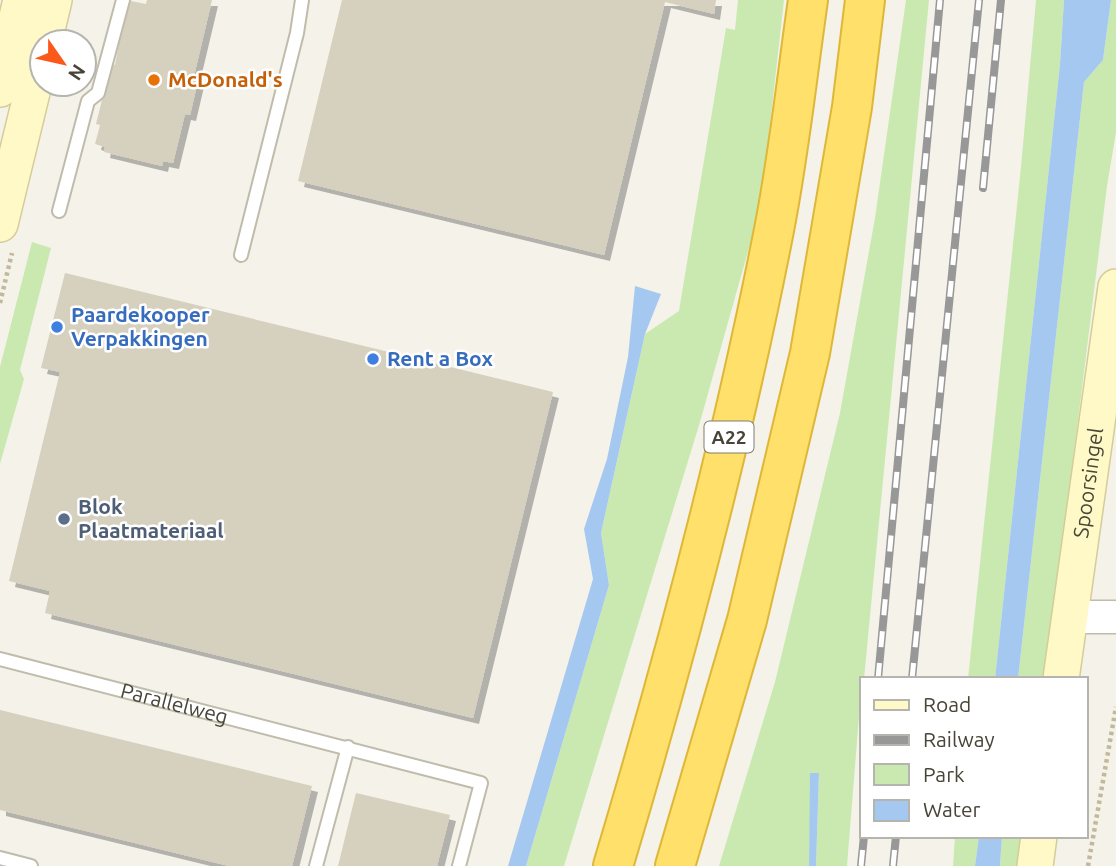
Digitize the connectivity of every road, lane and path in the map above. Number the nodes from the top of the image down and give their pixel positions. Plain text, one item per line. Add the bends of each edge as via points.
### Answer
1 (21, 0) edge
2 (54, 0) edge
3 (123, 0) edge
4 (302, 0) edge
5 (808, 0) edge
6 (865, 0) edge
7 (47, 28) edge
8 (0, 89) edge
9 (31, 98) edge
10 (60, 211) dead end
11 (0, 224) edge
12 (241, 255) dead end
13 (1116, 286) edge
14 (1070, 617) junction
15 (1116, 617) edge
16 (0, 659) edge
17 (1061, 677) edge
18 (1116, 707) edge
19 (348, 747) junction
20 (1039, 838) edge
21 (0, 858) edge
22 (31, 866) edge
23 (316, 866) edge
24 (459, 866) edge
25 (613, 866) edge
26 (675, 866) edge
27 (1035, 866) edge
28 (1088, 866) edge

1 - 8 main road
2 - 7 main road
3 - 10 lane via 98,93 88,101
4 - 12 lane
5 - 25 highway, A22 via 775,228 739,395 702,555
6 - 26 highway via 852,107 810,353 747,620
9 - 11 main road
13 - 14 main road, Spoorsingel
14 - 15 street
14 - 17 main road, Spoorsingel
16 - 19 lane, Parallelweg
18 - 28 path
19 - 23 lane
19 - 24 lane, Parallelweg via 481,783
20 - 27 main road
21 - 22 lane

